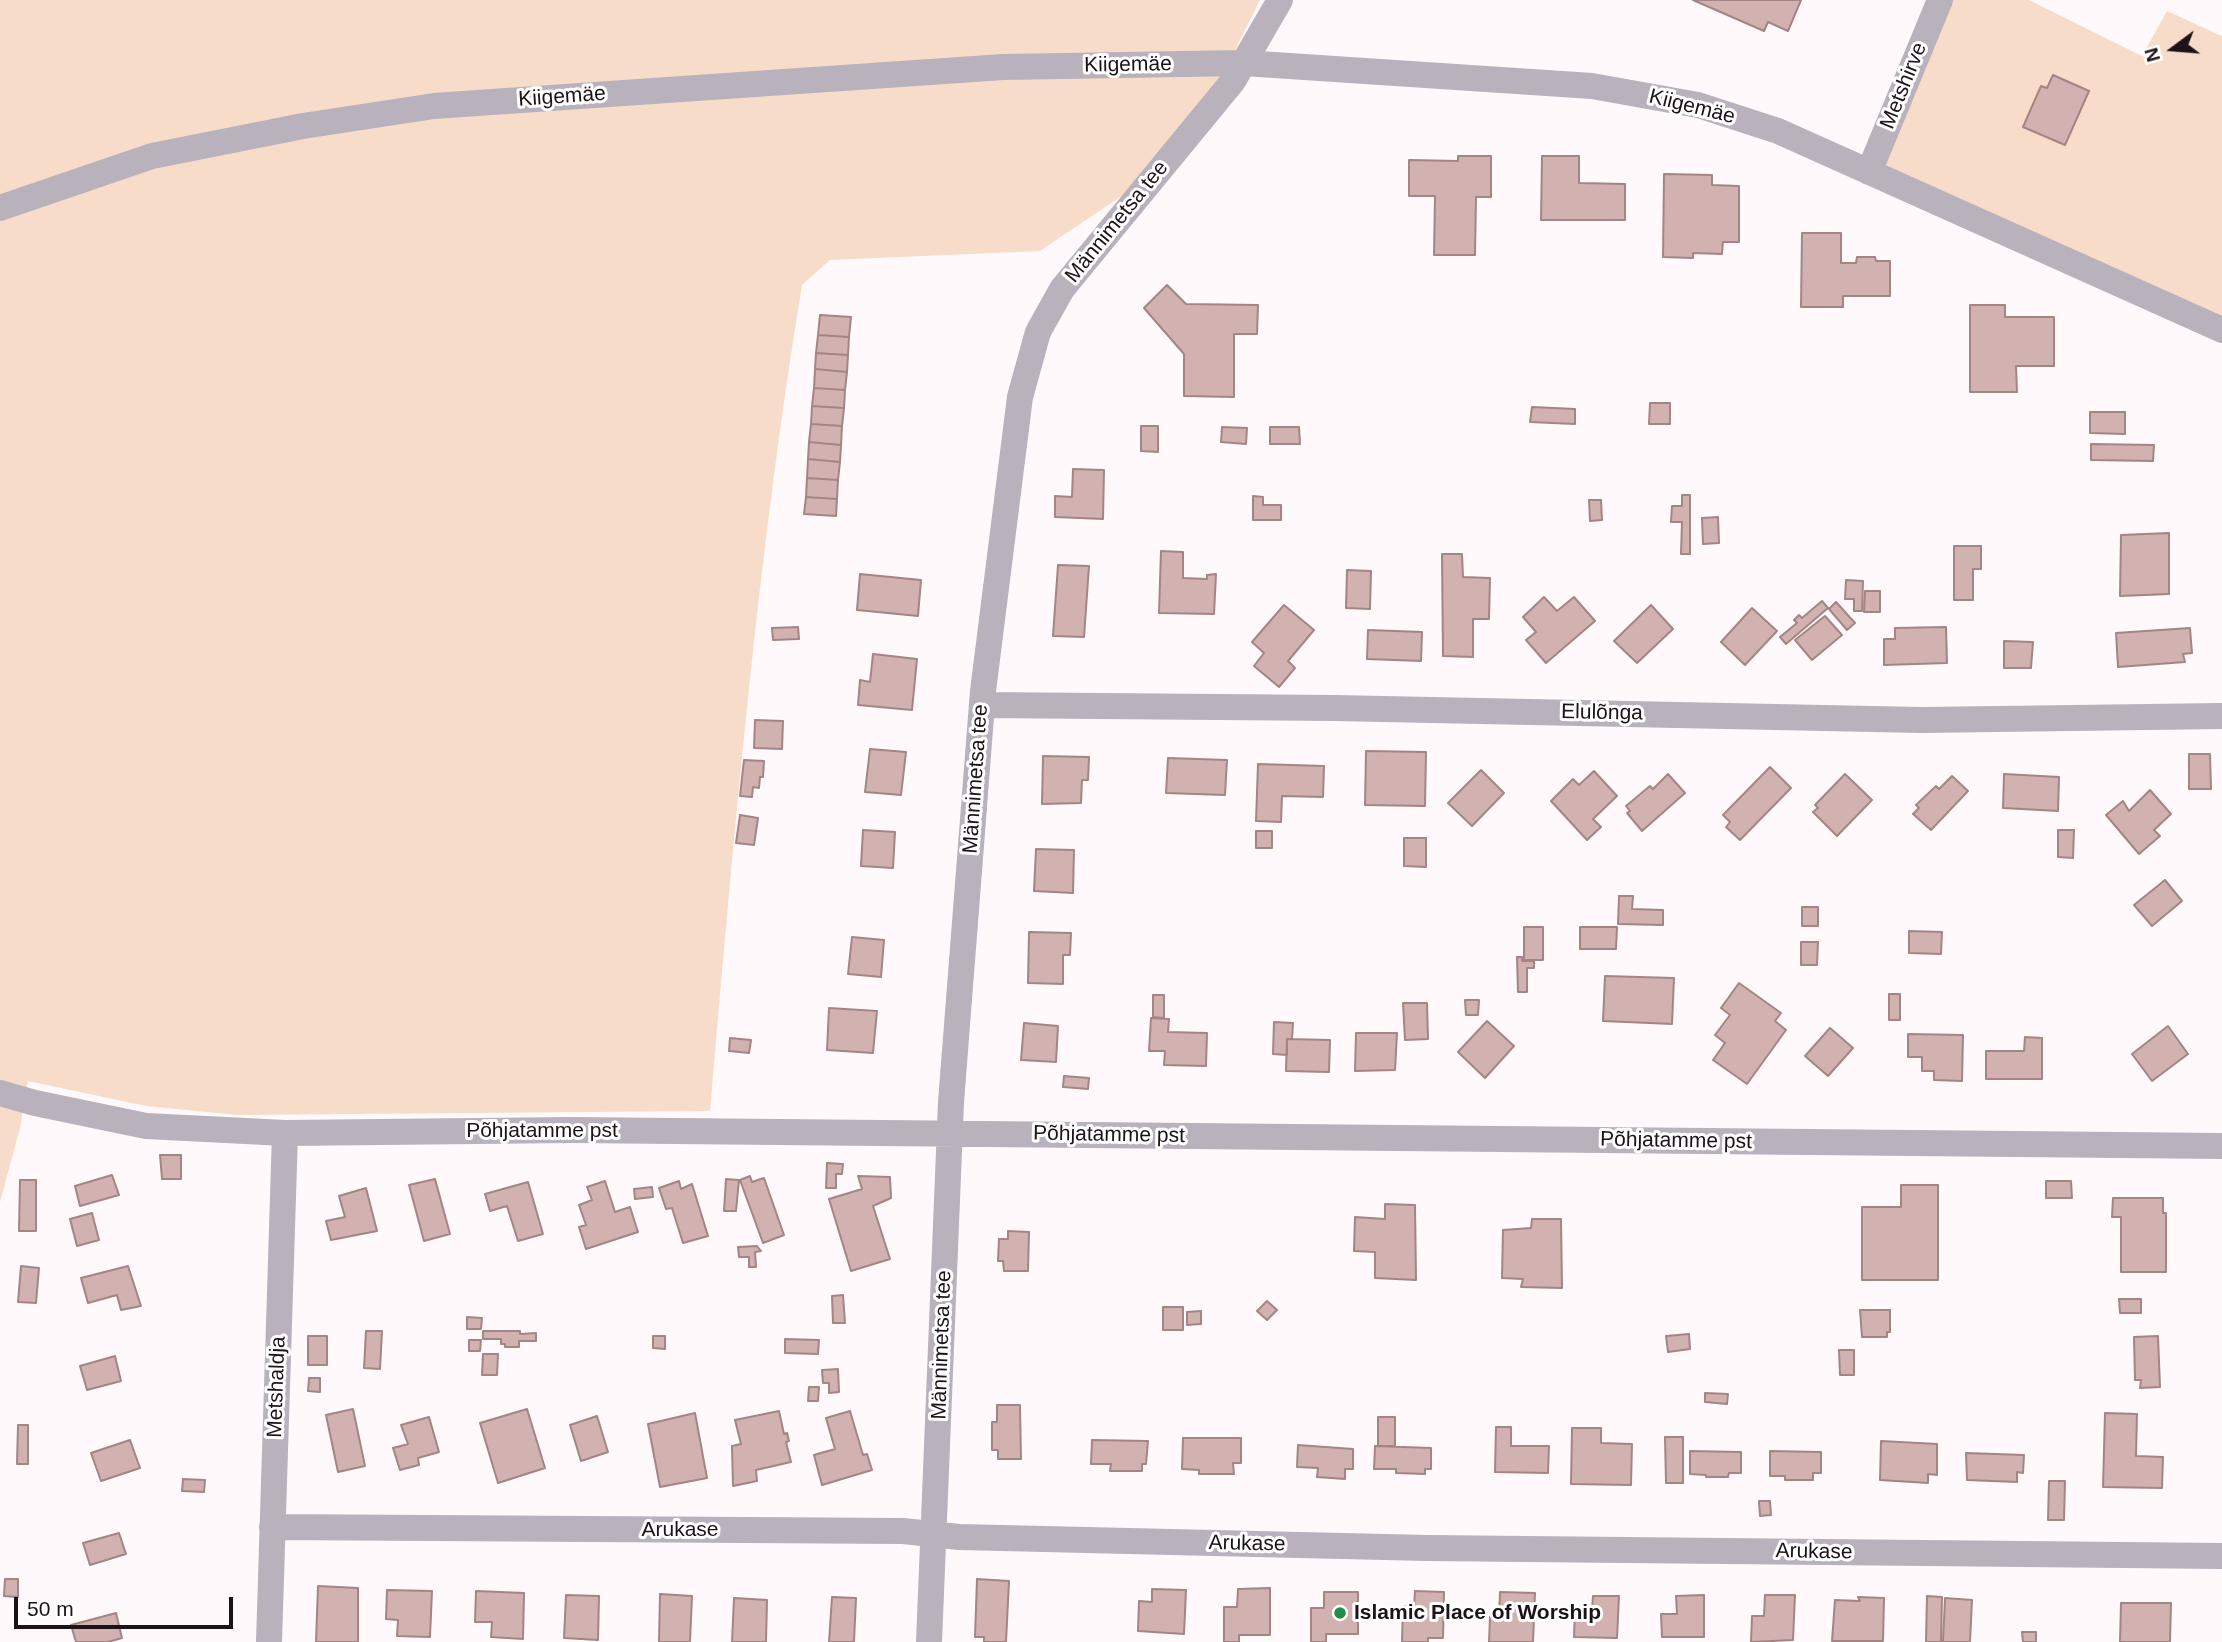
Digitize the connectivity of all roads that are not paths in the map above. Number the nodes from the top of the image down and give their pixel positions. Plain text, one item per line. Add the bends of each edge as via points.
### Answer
1 (1280, 0) edge
2 (1940, 0) edge
3 (1244, 63) junction
4 (1869, 172) junction
5 (0, 208) edge
6 (2222, 330) edge
7 (982, 705) junction
8 (2222, 716) edge
9 (0, 1093) edge
10 (285, 1133) junction
11 (951, 1133) junction
12 (2222, 1146) edge
13 (272, 1527) junction
14 (934, 1535) junction
15 (2222, 1556) edge
16 (269, 1642) edge
17 (929, 1642) edge

1 - 3 street, Männimetsa tee
2 - 4 street, Metshirve
3 - 4 street, Kiigemäe via 1603,88 1698,105 1779,131
3 - 5 street, Kiigemäe via 1003,67 434,106 152,156
3 - 7 street, Männimetsa tee via 1062,289 1038,332 1020,397
4 - 6 street, Kiigemäe
7 - 8 street, Elulõnga via 1922,720
7 - 11 street, Männimetsa tee
9 - 10 street, Põhjatamme pst via 146,1126
10 - 11 street, Põhjatamme pst
10 - 13 street, Metshaldja
11 - 12 street, Põhjatamme pst
11 - 14 street, Männimetsa tee
13 - 14 street, Arukase
13 - 16 street, Metshaldja
14 - 15 street, Arukase via 1414,1548
14 - 17 street, Männimetsa tee

